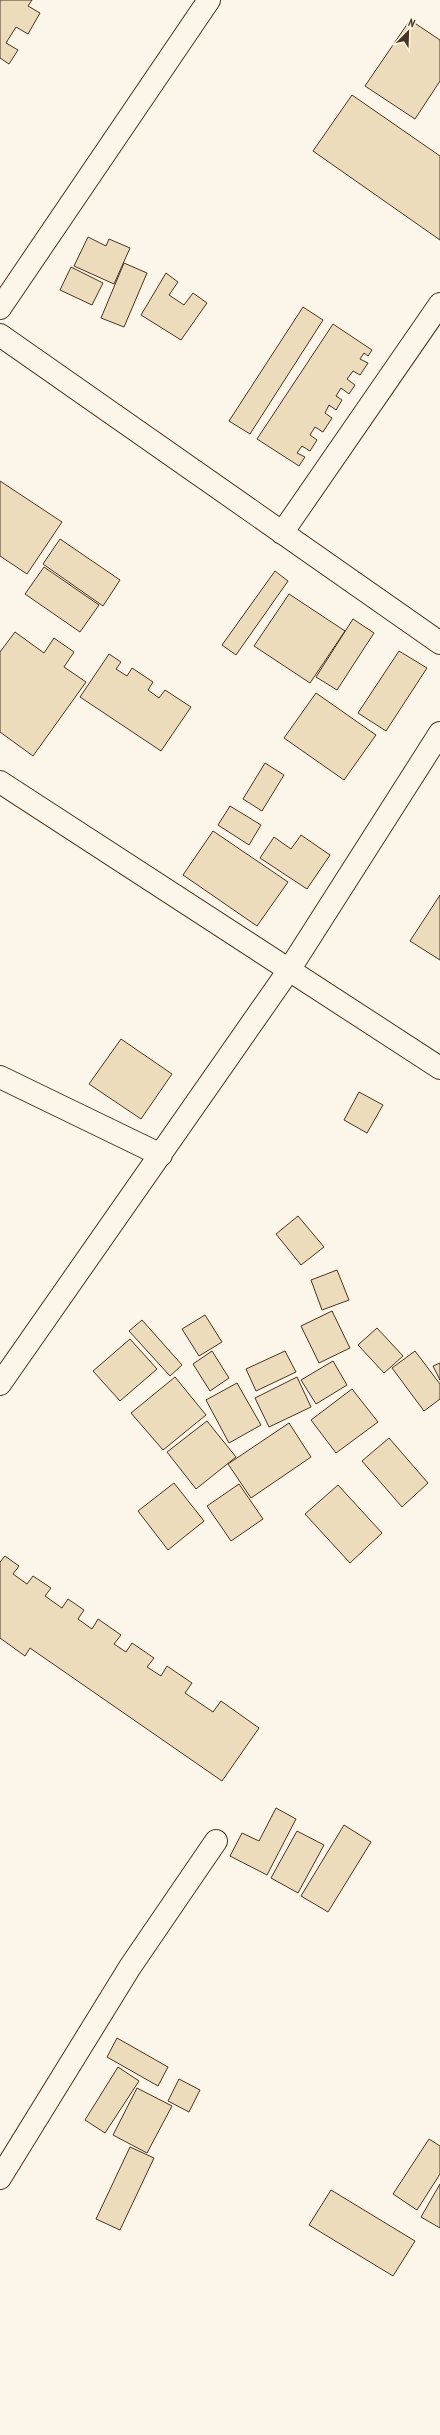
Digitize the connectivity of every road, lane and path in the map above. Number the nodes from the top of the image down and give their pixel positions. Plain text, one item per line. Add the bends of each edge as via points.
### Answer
1 (209, 0) edge
2 (440, 304) edge
3 (0, 308) edge
4 (0, 336) edge
5 (282, 532) junction
6 (440, 643) edge
7 (440, 733) edge
8 (0, 782) edge
9 (289, 970) junction
10 (440, 1068) edge
11 (0, 1077) edge
12 (161, 1156) junction
13 (0, 1384) edge
14 (216, 1841) dead end
15 (0, 2178) edge

1 - 3 street
2 - 5 street
4 - 5 street
5 - 6 street
7 - 9 street
8 - 9 street
9 - 10 street
9 - 12 street
11 - 12 street
12 - 13 street
14 - 15 street via 130,1967

